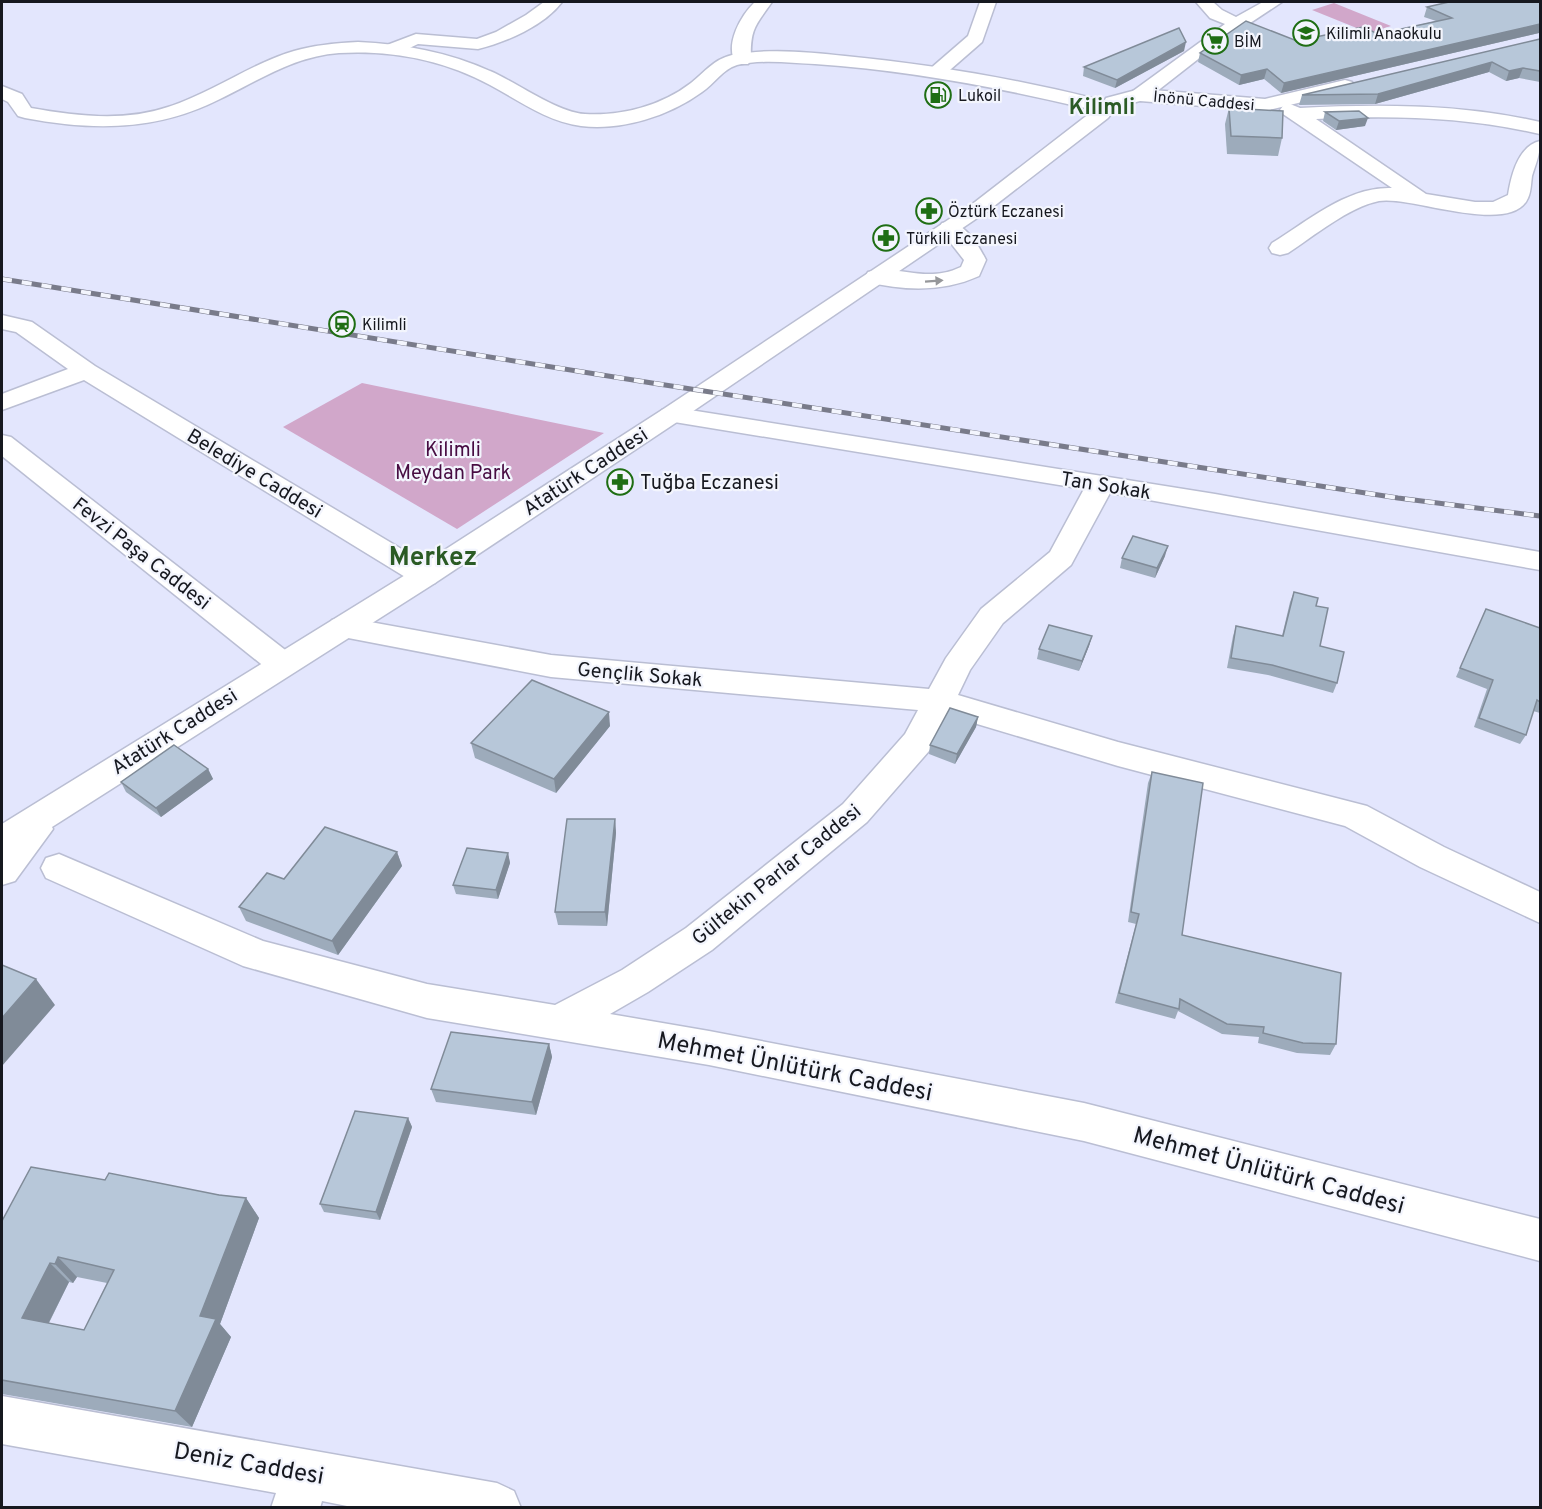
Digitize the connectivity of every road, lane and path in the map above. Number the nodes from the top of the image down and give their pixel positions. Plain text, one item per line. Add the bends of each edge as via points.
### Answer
1 (554, 2) edge
2 (764, 2) edge
3 (988, 2) edge
4 (1204, 2) edge
5 (1274, 2) edge
6 (1236, 24) junction
7 (393, 49) junction
8 (742, 60) junction
9 (937, 72) junction
10 (1366, 81) edge
11 (2, 92) edge
12 (1140, 95) junction
13 (1278, 102) junction
14 (1100, 106) junction
15 (1297, 114) junction
16 (1540, 128) edge
17 (1540, 147) edge
18 (1419, 199) junction
19 (950, 228) junction
20 (1280, 248) dead end
21 (876, 277) junction
22 (2, 322) edge
23 (86, 371) junction
24 (2, 403) edge
25 (671, 415) junction
26 (2, 443) edge
27 (1101, 484) junction
28 (1540, 561) edge
29 (425, 576) junction
30 (343, 627) junction
31 (282, 663) junction
32 (939, 701) junction
33 (54, 807) junction
34 (2, 841) edge
35 (58, 868) dead end
36 (2, 871) edge
37 (1540, 908) edge
38 (559, 1023) junction
39 (1540, 1240) edge
40 (2, 1420) edge
41 (301, 1490) edge
42 (497, 1508) edge

1 - 7 street via 502,36 478,44 416,39
2 - 8 street via 745,26
3 - 9 street via 976,38
4 - 6 street via 1216,14
5 - 6 street
6 - 12 street
7 - 8 street via 434,56 483,74 576,120 612,121 658,110 697,87 725,63
7 - 11 street via 336,48 281,59 195,104 154,118 103,124 25,112 15,98
8 - 9 street via 802,58
9 - 14 street
10 - 13 street, İnönü Caddesi
12 - 13 street, İnönü Caddesi via 1250,105
12 - 14 street, İnönü Caddesi
13 - 15 street
14 - 19 street, Atatürk Caddesi via 982,206
15 - 16 street via 1446,112
15 - 18 street
17 - 18 street via 1530,158 1521,177 1518,198 1511,204 1473,207
18 - 20 street via 1387,194 1366,197
19 - 21 street, Atatürk Caddesi
21 -> 19 street via 930,282 971,271 975,260
21 - 25 street, Atatürk Caddesi
22 - 23 street, Belediye Caddesi via 24,327
23 - 24 street
23 - 29 street, Belediye Caddesi
25 - 27 street, Tan Sokak
25 - 29 street, Atatürk Caddesi
26 - 31 street, Fevzi Paşa Caddesi
27 - 28 street, Tan Sokak
27 - 32 street, Gültekin Parlar Caddesi via 1061,558 992,616 957,666
29 - 30 street, Atatürk Caddesi
30 - 31 street, Atatürk Caddesi
30 - 32 street, Gençlik Sokak via 551,666
31 - 33 street, Atatürk Caddesi
32 - 37 street, Gençlik Sokak via 1118,754 1355,815
32 - 38 street, Gültekin Parlar Caddesi via 917,742 855,813 699,939 635,981
33 - 34 street, Atatürk Caddesi
33 - 36 street, Atatürk Caddesi
35 - 38 street, Mehmet Ünlütürk Caddesi via 256,955 427,1001
38 - 39 street, Mehmet Ünlütürk Caddesi via 709,1048 1084,1122
40 - 41 street, Deniz Caddesi
41 - 42 street, Deniz Caddesi

